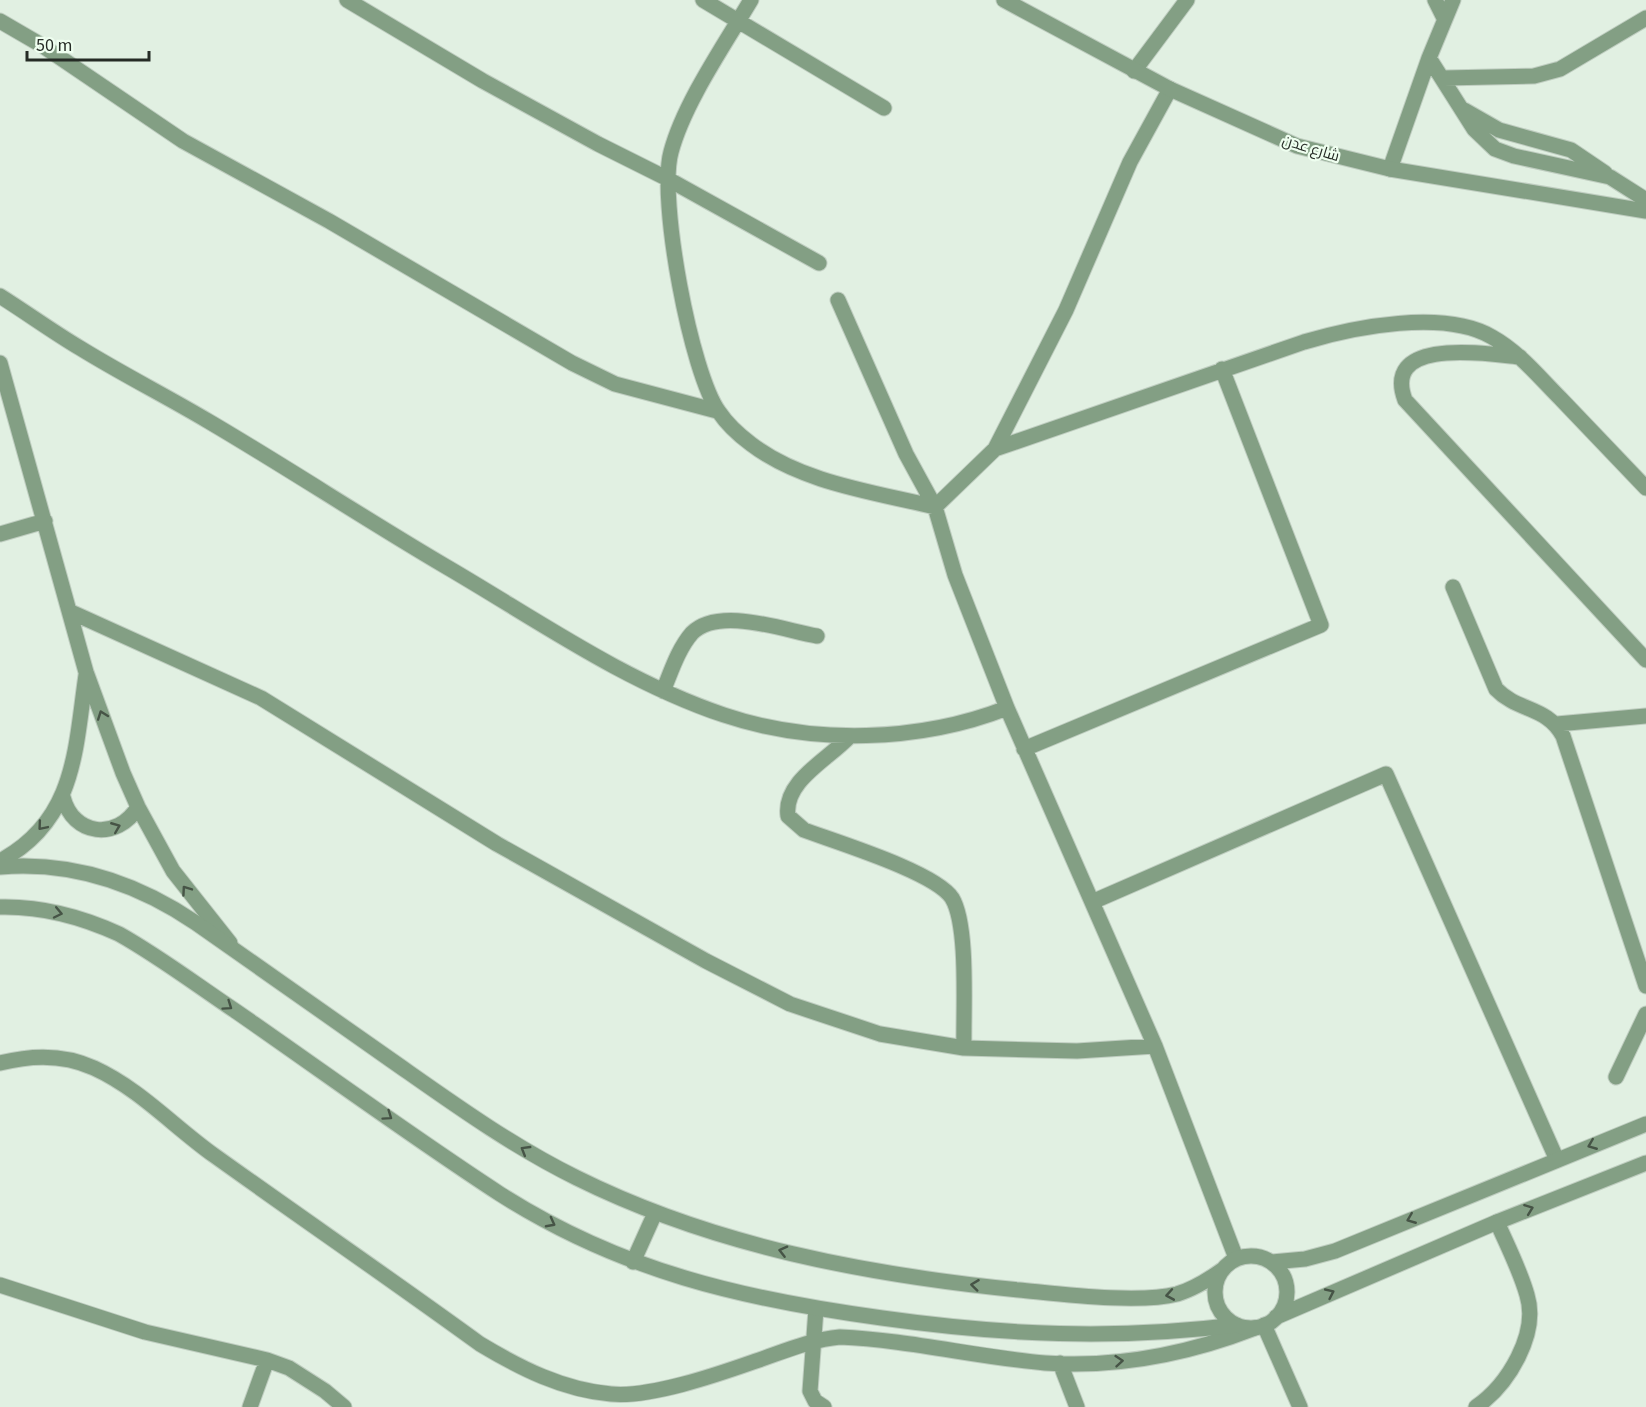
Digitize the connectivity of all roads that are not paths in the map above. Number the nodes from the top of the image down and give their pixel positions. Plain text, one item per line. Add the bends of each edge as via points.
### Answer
1 (347, 0) edge
2 (703, 0) edge
3 (751, 0) edge
4 (1004, 0) edge
5 (1187, 0) edge
6 (1435, 0) edge
7 (1453, 0) edge
8 (1444, 18) junction
9 (1646, 18) edge
10 (0, 21) edge
11 (738, 22) junction
12 (1429, 58) junction
13 (1134, 71) junction
14 (1444, 78) junction
15 (1170, 90) junction
16 (884, 108) dead end
17 (1461, 108) junction
18 (1390, 169) junction
19 (1610, 177) junction
20 (666, 178) junction
21 (1646, 200) edge
22 (1646, 212) edge
23 (819, 263) dead end
24 (0, 296) edge
25 (838, 300) dead end
26 (1520, 357) junction
27 (0, 363) edge
28 (1222, 369) junction
29 (717, 411) junction
30 (995, 448) junction
31 (1646, 488) edge
32 (935, 507) junction
33 (45, 521) junction
34 (0, 534) edge
35 (1453, 587) dead end
36 (71, 612) junction
37 (817, 636) dead end
38 (1646, 660) edge
39 (86, 672) junction
40 (663, 691) junction
41 (1007, 708) junction
42 (1646, 716) edge
43 (1557, 724) junction
44 (850, 736) junction
45 (1024, 749) junction
46 (63, 797) junction
47 (138, 807) junction
48 (0, 861) edge
49 (0, 867) edge
50 (1092, 902) junction
51 (0, 907) edge
52 (237, 951) junction
53 (1646, 986) edge
54 (1646, 1014) edge
55 (1155, 1046) junction
56 (964, 1048) junction
57 (0, 1064) edge
58 (1616, 1077) dead end
59 (1646, 1124) edge
60 (1557, 1160) junction
61 (1645, 1165) edge
62 (655, 1213) junction
63 (1497, 1222) junction
64 (1236, 1258) junction
65 (633, 1262) junction
66 (1272, 1262) junction
67 (1222, 1270) junction
68 (0, 1285) edge
69 (816, 1309) junction
70 (1265, 1323) junction
71 (1237, 1325) junction
72 (812, 1340) junction
73 (267, 1360) junction
74 (1060, 1363) junction
75 (250, 1407) edge
76 (344, 1407) edge
77 (824, 1407) edge
78 (1077, 1407) edge
79 (1300, 1407) edge
80 (1476, 1407) edge

1 - 20 street via 493,87
2 - 11 street
3 - 11 street
4 - 13 street, شارع عدن
5 - 13 street
6 - 8 street
7 - 8 street
8 - 12 street
9 - 14 street via 1560,69 1534,76
10 - 29 street via 44,46 183,141 572,363 615,384
11 - 16 street
11 - 20 street via 681,125
12 - 14 street
12 - 18 street
13 - 15 street, شارع عدن
14 - 17 street
15 - 18 street, شارع عدن via 1297,146
15 - 30 street via 1130,162 1066,310
17 - 19 street via 1499,130 1571,150
17 - 19 street via 1474,129 1495,149
18 - 22 street, شارع عدن
19 - 21 street
20 - 23 street
20 - 29 street via 670,229 684,304 696,354
24 - 40 street via 579,648
25 - 32 street via 906,454
26 - 28 street via 1491,336 1430,322 1346,330
26 - 31 street
26 - 38 street via 1441,352 1418,359 1407,370 1403,393 1489,493
27 - 33 street
28 - 30 street
28 - 45 street via 1321,625
29 - 32 street via 753,446 794,468 839,484
30 - 32 street
32 - 41 street via 955,575
33 - 34 street
33 - 36 street
35 - 43 street via 1496,689 1508,700
36 - 39 street
36 - 56 street via 261,698 496,844 790,1004 880,1034
37 - 40 street via 738,620 715,620 691,634
39 - 46 street via 70,779
47 -> 39 street
40 - 44 street via 725,716 787,730
41 - 44 street via 937,729
41 - 45 street
42 - 43 street
43 - 53 street
44 - 56 street via 798,784 789,796 788,816 804,830 929,879 951,898 962,944
45 - 50 street
46 -> 47 street via 75,821 92,830 119,827
46 -> 48 street via 37,832
52 -> 47 street via 180,880
49 - 52 street via 58,868 130,886 175,908
50 - 55 street
50 - 60 street via 1386,774
51 -> 65 street via 74,917 141,946 500,1193 578,1237
62 -> 52 street via 576,1178 491,1130
54 - 58 street
55 - 56 street via 1077,1051
55 - 64 street
57 - 72 street via 23,1058 70,1060 127,1086 212,1154 480,1344 522,1369 570,1386 612,1394 648,1391 705,1377
59 -> 60 street
60 -> 66 street via 1335,1251
63 -> 61 street
62 - 65 street
67 -> 62 street via 1194,1288 1156,1297 1023,1290 836,1263 736,1239
70 -> 63 street
63 - 80 street via 1527,1295 1529,1319 1512,1366 1499,1386
64 - 66 street via 1254,1255
64 - 67 street
65 - 69 street via 758,1299
66 - 70 street via 1287,1284 1286,1302
67 - 71 street via 1215,1297 1222,1314
68 - 73 street via 145,1332
69 - 71 street via 1028,1334 1154,1334
69 - 72 street
70 - 71 street
74 -> 70 street via 1155,1357 1201,1347
70 - 79 street
72 - 74 street via 866,1338
72 - 77 street via 810,1391
73 - 75 street
73 - 76 street via 289,1368
74 - 78 street

